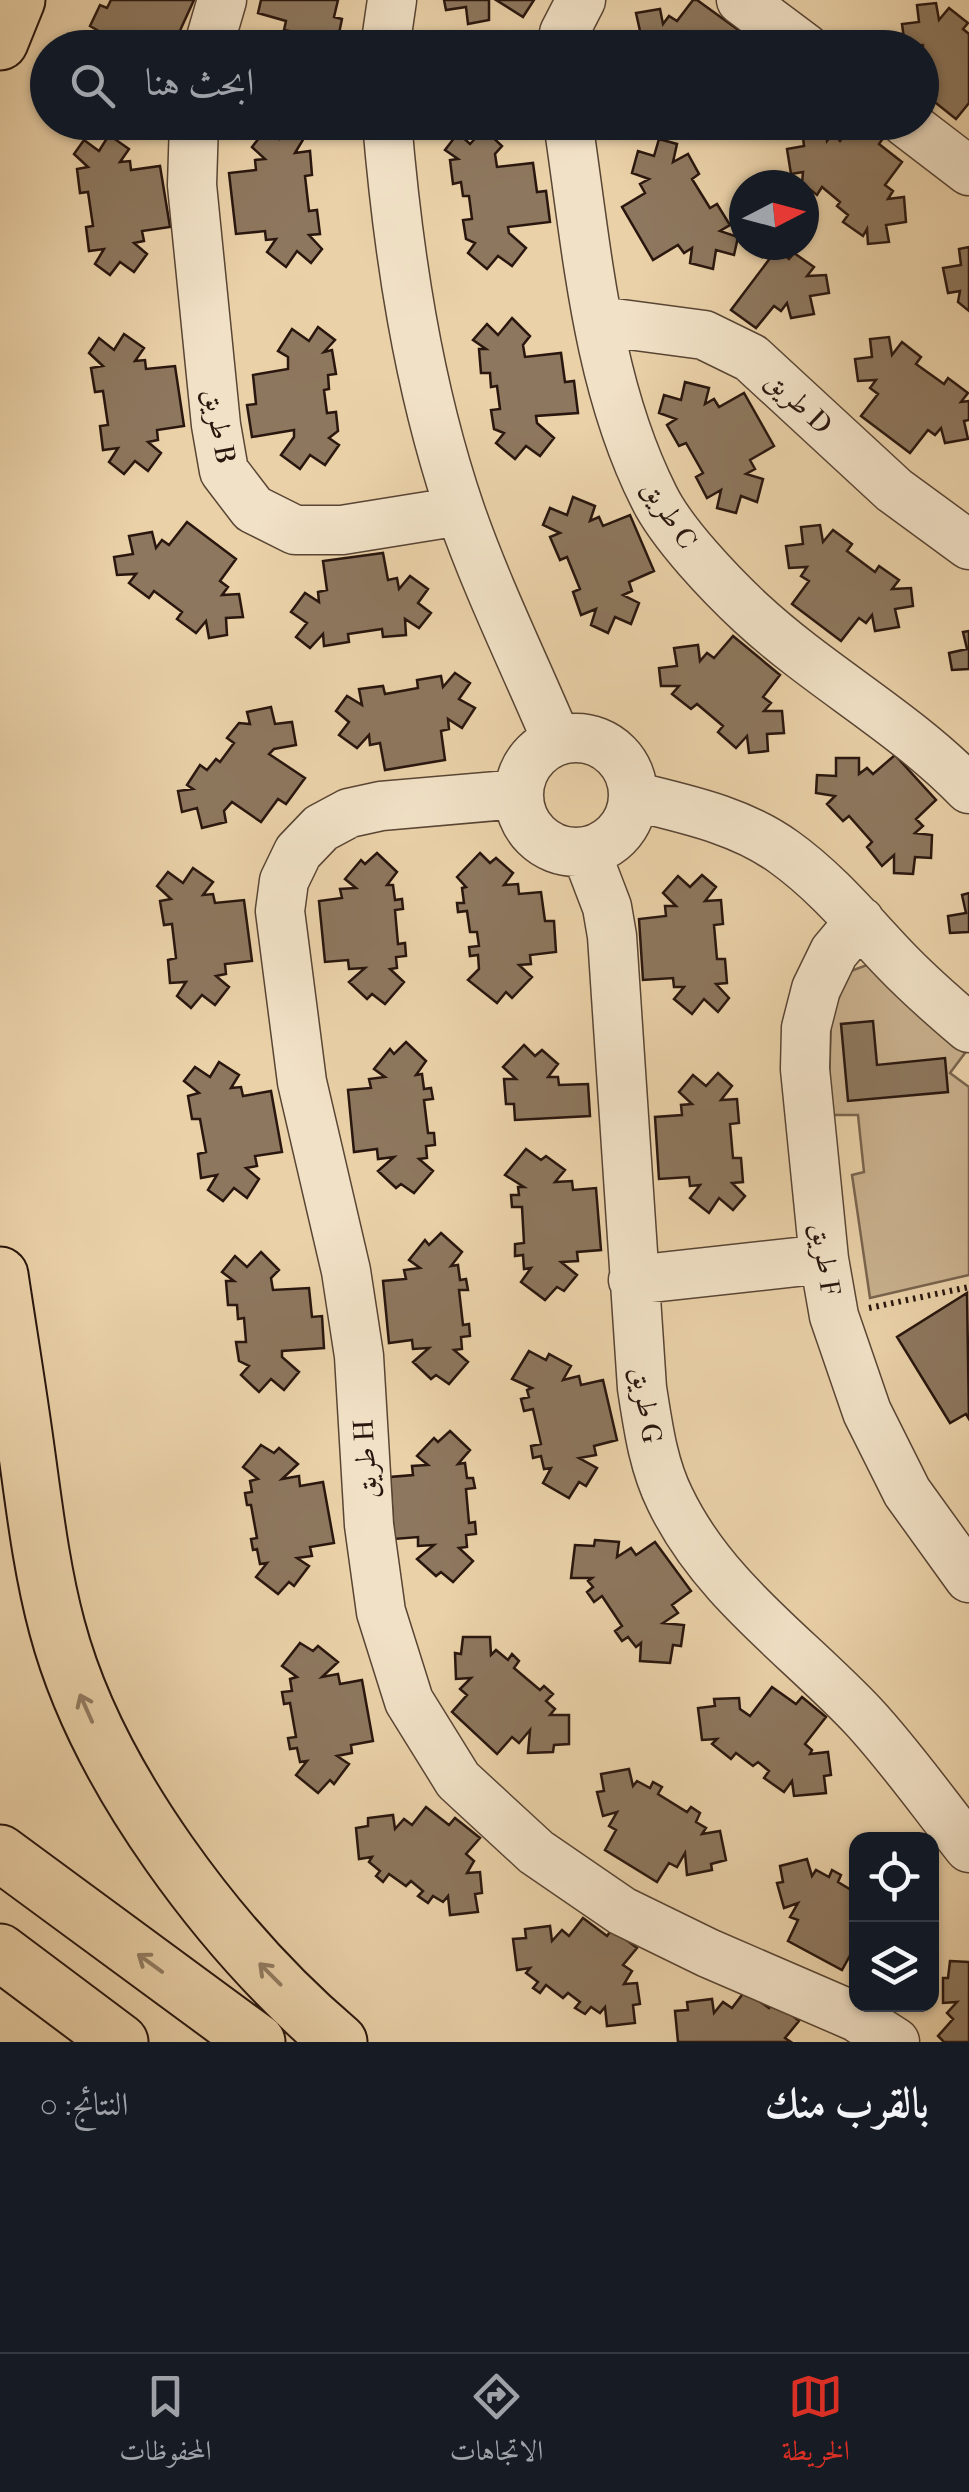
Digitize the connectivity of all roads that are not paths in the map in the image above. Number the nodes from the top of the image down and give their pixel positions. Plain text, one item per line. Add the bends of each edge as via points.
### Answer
1 (17, 0) edge
2 (222, 0) edge
3 (392, 0) edge
4 (581, 0) edge
5 (741, 0) edge
6 (213, 30) edge
7 (388, 30) edge
8 (565, 30) edge
9 (781, 30) edge
10 (0, 42) edge
11 (193, 140) edge
12 (389, 140) edge
13 (571, 140) edge
14 (929, 140) edge
15 (969, 170) edge
16 (599, 321) junction
17 (460, 511) junction
18 (969, 545) edge
19 (557, 741) junction
20 (969, 789) edge
21 (519, 794) junction
22 (633, 796) junction
23 (586, 852) junction
24 (860, 921) junction
25 (969, 1028) edge
26 (824, 1260) junction
27 (0, 1275) edge
28 (633, 1280) junction
29 (969, 1578) edge
30 (969, 1848) edge
31 (0, 1852) edge
32 (0, 1952) edge
33 (120, 2042) edge
34 (256, 2042) edge
35 (340, 2042) edge
36 (895, 2042) edge

1 - 10 highway
2 - 6 street
3 - 7 street
4 - 8 street
5 - 9 street
11 - 17 street, طريق B via 192,185 224,471 253,509 294,530 342,530
12 - 17 street via 409,301
13 - 16 street, طريق C
14 - 15 street
16 - 18 street, طريق D via 704,336 752,358 894,490
16 - 20 street, طريق C via 629,440 656,501 700,559 751,613 908,732
17 - 19 street
19 - 21 street via 524,772
19 - 22 street via 599,743 617,756
21 - 23 street via 524,819 539,839 561,851
21 - 36 street, طريق H via 350,813 321,828 284,880 283,945 302,1082 360,1356 380,1612 408,1701 458,1780 536,1852 622,1910 856,2017
22 - 23 street via 620,832
22 - 24 street via 726,822 782,850
23 - 28 street, طريق G via 612,936
24 - 25 street
24 - 26 street, طريق F via 834,952 806,1028
26 - 28 street
26 - 29 street, طريق F via 834,1316 867,1412 907,1492
35 -> 27 highway via 259,1963 146,1820 71,1674 44,1575
28 - 30 street, طريق G via 650,1444 668,1497 696,1546 732,1590 865,1718
34 -> 31 highway
32 - 33 highway

